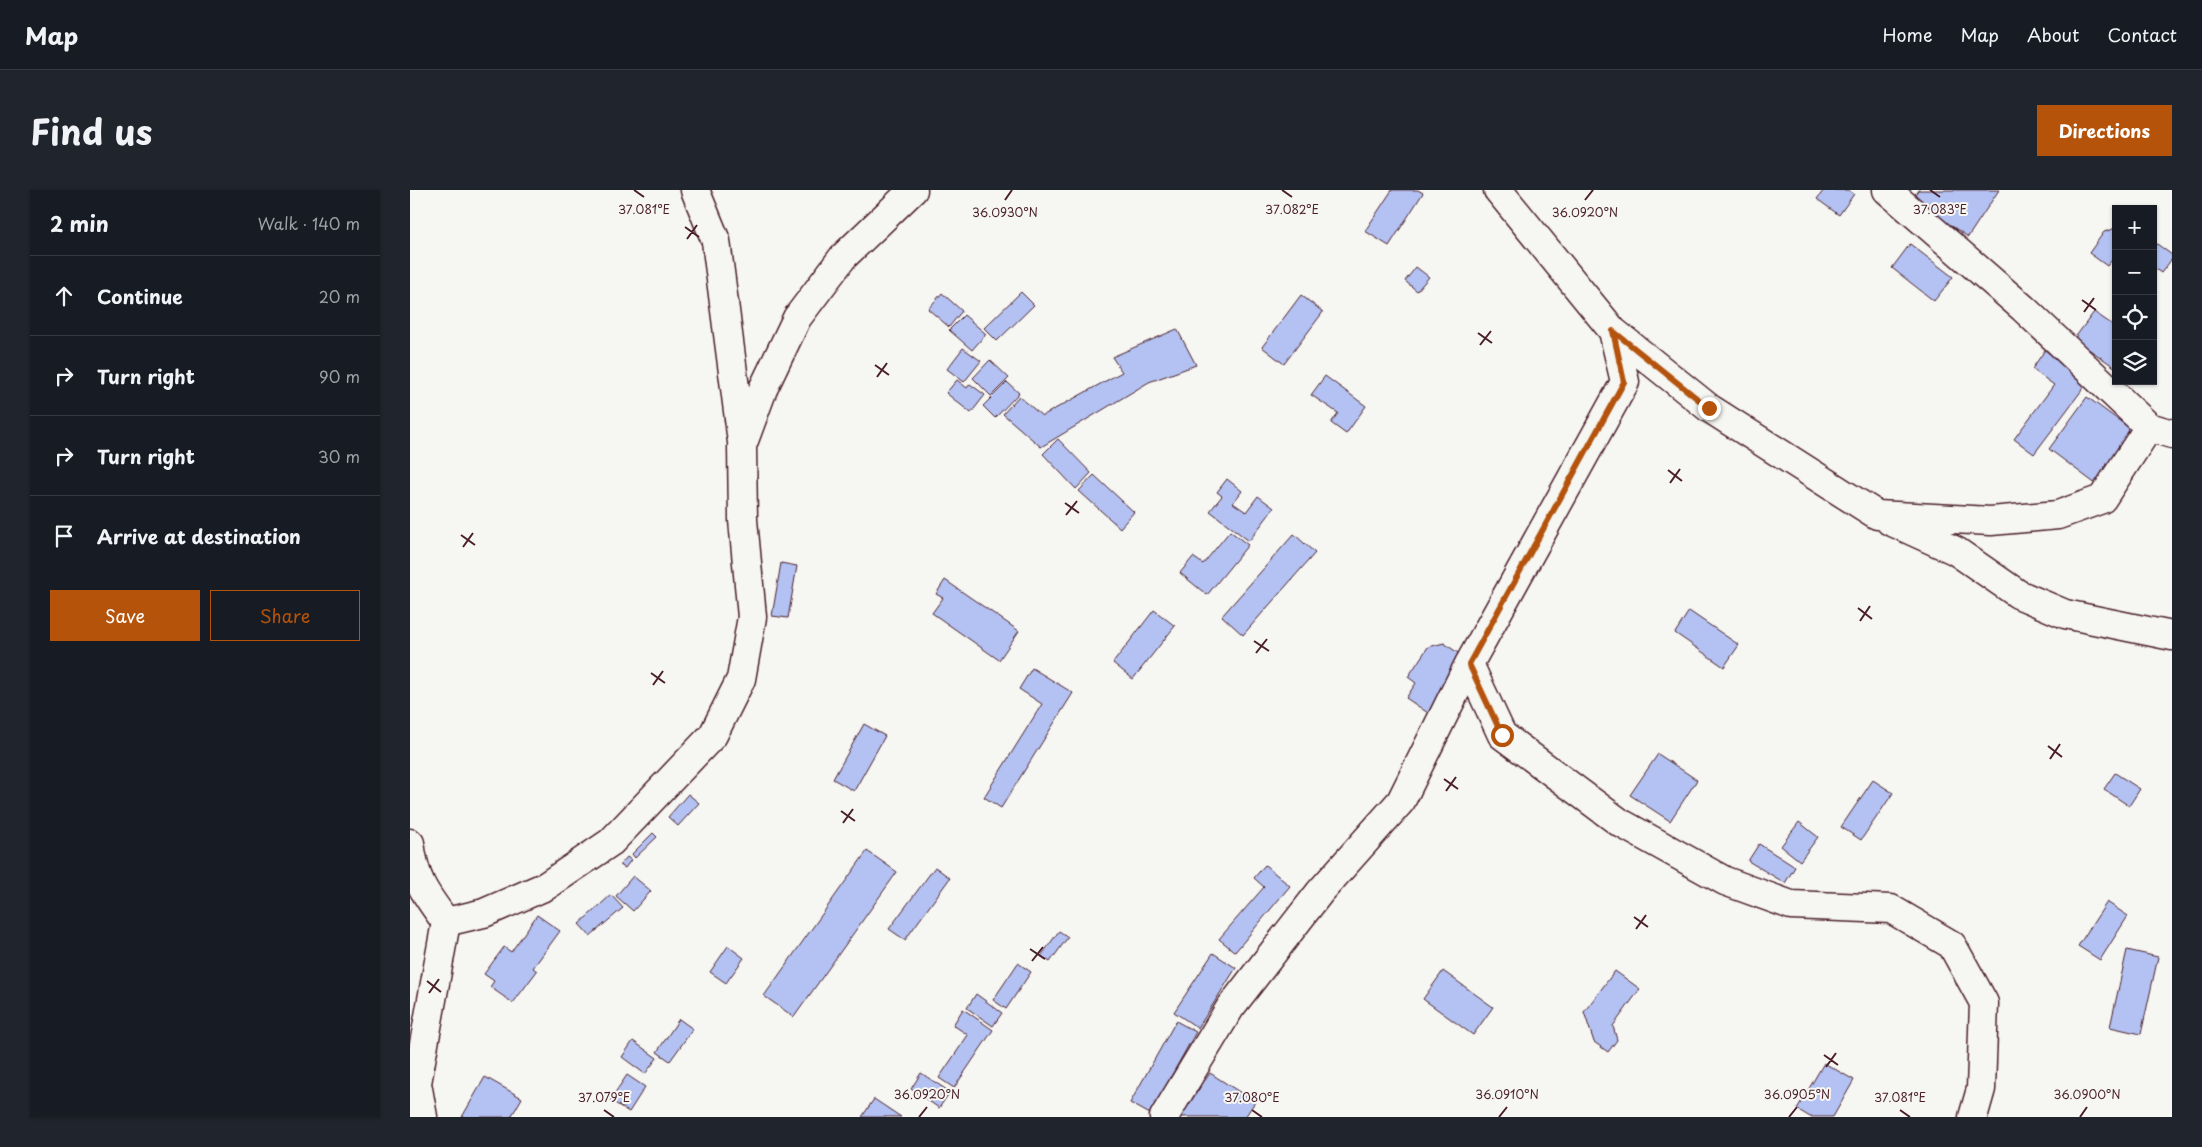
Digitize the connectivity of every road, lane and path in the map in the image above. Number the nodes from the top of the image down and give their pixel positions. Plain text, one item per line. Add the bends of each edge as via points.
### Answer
1 (695, 190) edge
2 (913, 190) edge
3 (1887, 190) edge
4 (1507, 194) edge
5 (1613, 331) junction
6 (2160, 430) edge
7 (742, 446) junction
8 (1878, 515) junction
9 (2172, 636) edge
10 (1469, 664) junction
11 (410, 843) edge
12 (446, 922) junction
13 (428, 1024) junction
14 (410, 1049) edge
15 (423, 1117) edge
16 (1164, 1117) edge
17 (1973, 1117) edge

1 - 7 street via 716,241
2 - 7 street via 843,257 797,318 763,389
3 - 6 street
4 - 5 street
5 - 8 street via 1709,408
5 - 10 street via 1624,382
6 - 8 street via 2102,499 2058,515 1991,521
7 - 12 street via 752,617 741,679 713,735 611,842 546,886 484,913
8 - 9 street via 1956,551 2018,594 2064,614
10 - 16 street via 1401,801 1320,892 1230,1008
10 - 17 street via 1502,735 1619,822 1725,881 1791,905 1891,909 1952,945 1984,1003 1981,1089
11 - 12 street via 422,889
12 - 13 street
13 - 14 street
13 - 15 street via 417,1083

